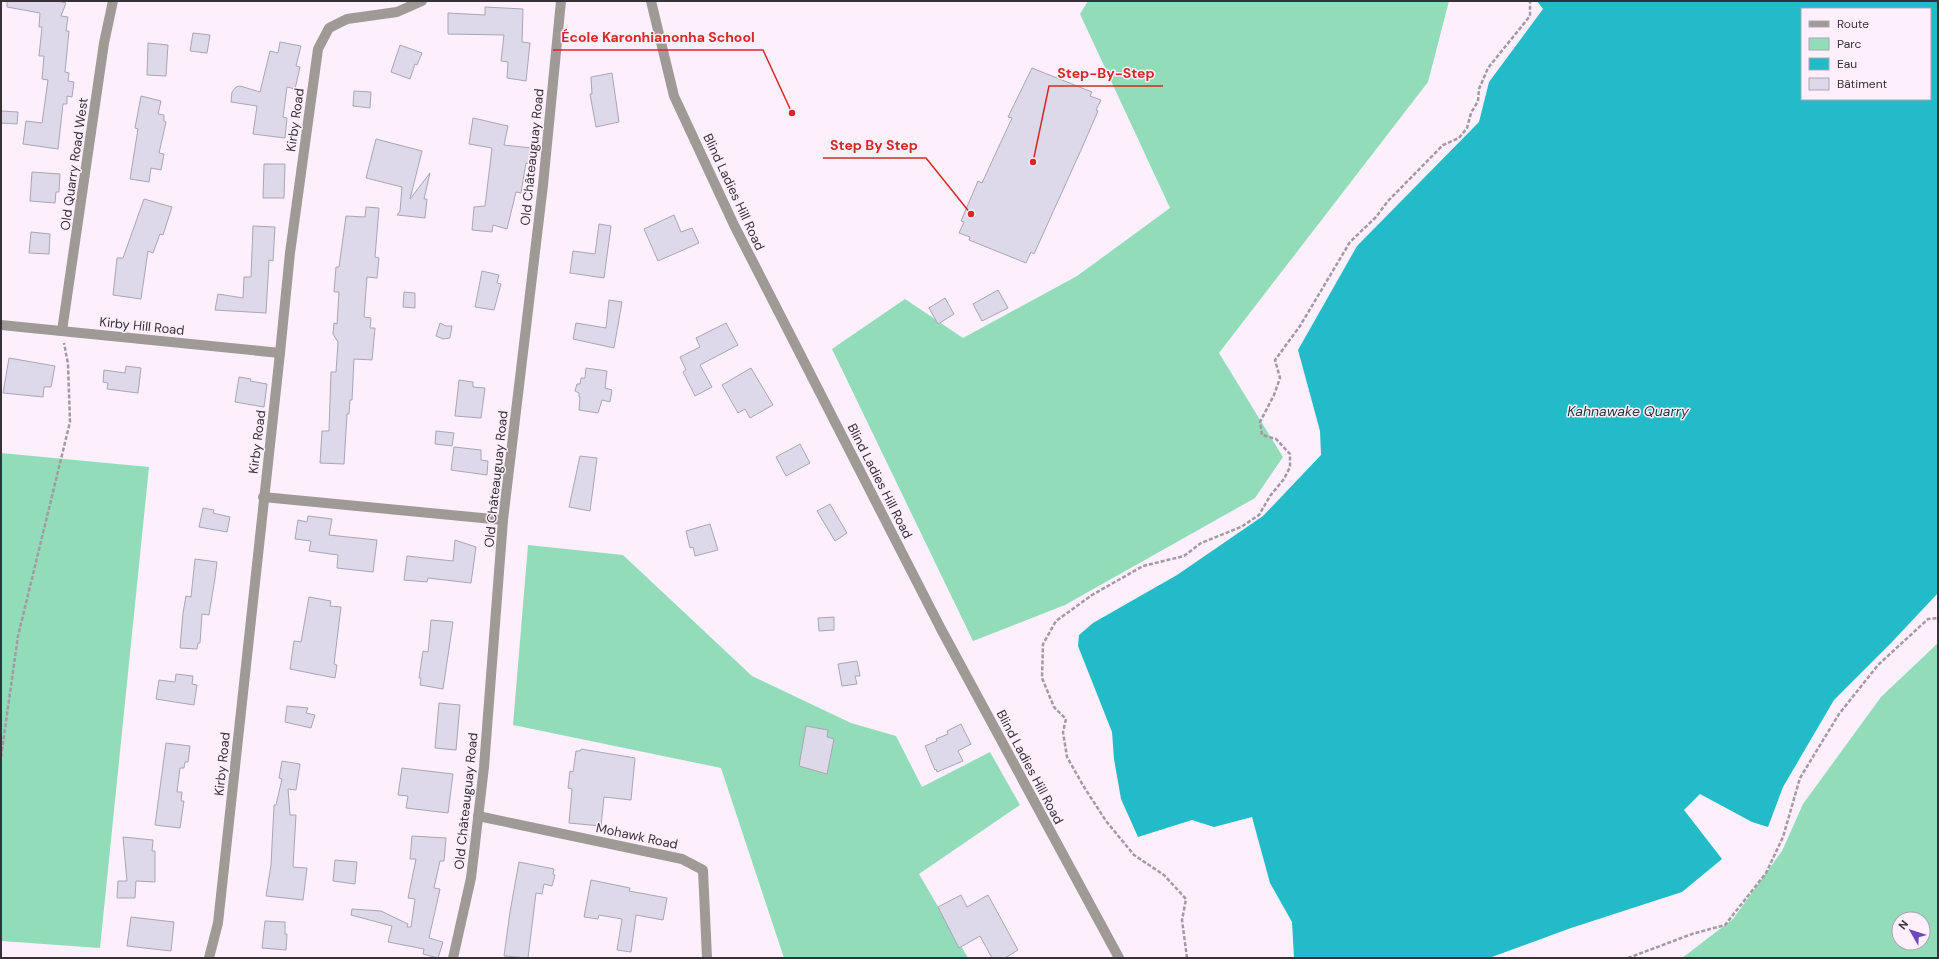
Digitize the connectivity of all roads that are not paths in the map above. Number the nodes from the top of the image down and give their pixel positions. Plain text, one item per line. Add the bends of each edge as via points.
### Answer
1 (113, 1) edge
2 (422, 1) edge
3 (561, 1) edge
4 (650, 1) edge
5 (1, 325) edge
6 (62, 331) junction
7 (280, 353) junction
8 (263, 497) junction
9 (503, 520) junction
10 (478, 816) junction
11 (209, 958) edge
12 (453, 958) edge
13 (707, 958) edge
14 (1119, 958) edge

1 - 6 street, Old Quarry Road West via 104,44
2 - 7 street, Kirby Road via 397,12 341,22 329,28 318,49 290,253
3 - 9 street, Old Châteauguay Road via 543,185
4 - 14 street, Blind Ladies Hill Road via 674,96 734,225 941,629
5 - 6 street, Kirby Hill Road
6 - 7 street, Kirby Hill Road
7 - 8 street, Kirby Road
8 - 9 street
8 - 11 street, Kirby Road via 218,923
9 - 10 street, Old Châteauguay Road
10 - 12 street, Old Châteauguay Road via 471,878
10 - 13 street, Mohawk Road via 682,859 703,870

